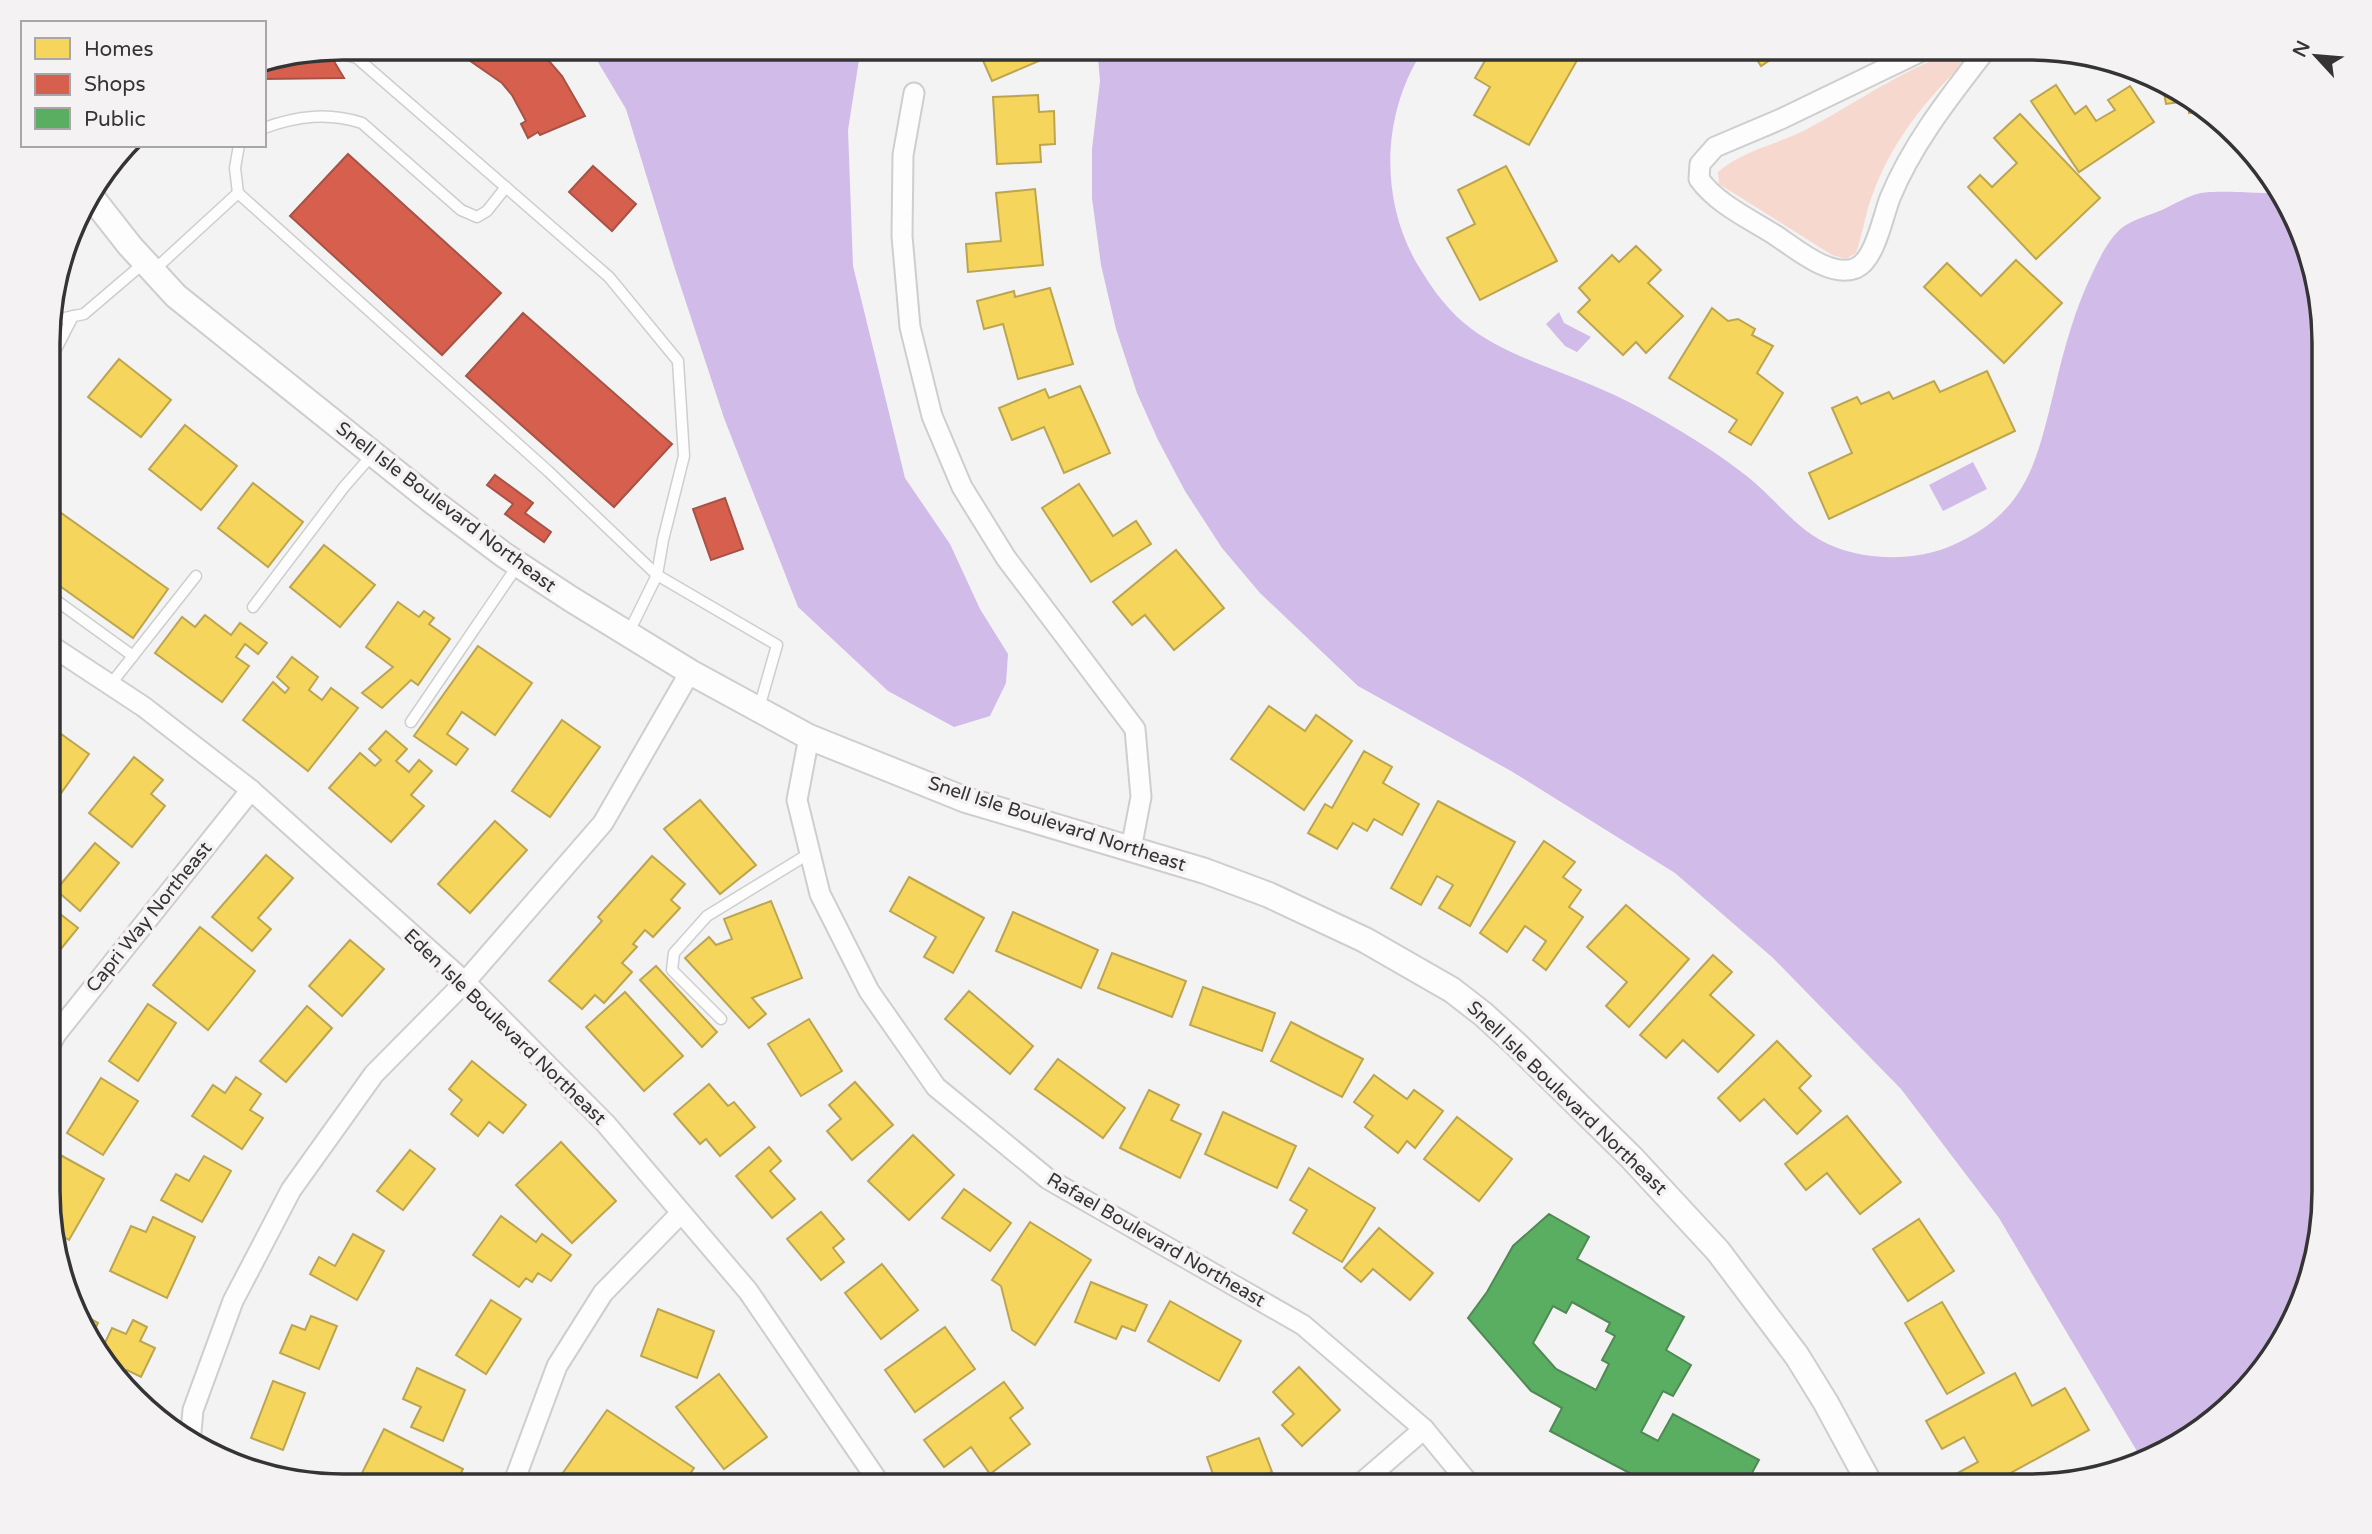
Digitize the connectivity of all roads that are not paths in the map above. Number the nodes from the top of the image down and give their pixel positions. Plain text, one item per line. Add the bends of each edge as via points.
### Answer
1 (359, 60) edge
2 (1903, 60) edge
3 (1978, 60) edge
4 (914, 93) dead end
5 (266, 127) edge
6 (239, 147) edge
7 (506, 187) junction
8 (238, 193) junction
9 (96, 203) edge
10 (149, 267) junction
11 (73, 316) junction
12 (61, 319) edge
13 (60, 341) edge
14 (373, 454) junction
15 (518, 564) junction
16 (657, 575) junction
17 (196, 576) dead end
18 (60, 603) edge
19 (253, 607) dead end
20 (628, 635) junction
21 (60, 652) edge
22 (133, 656) junction
23 (690, 672) junction
24 (110, 685) junction
25 (759, 709) junction
26 (411, 722) dead end
27 (809, 737) junction
28 (251, 790) junction
29 (1131, 849) junction
30 (810, 852) junction
31 (465, 982) junction
32 (721, 1019) dead end
33 (60, 1026) edge
34 (680, 1214) junction
35 (1424, 1429) junction
36 (191, 1431) edge
37 (516, 1475) edge
38 (874, 1475) edge
39 (1371, 1475) edge
40 (1462, 1475) edge
41 (1865, 1475) edge

1 - 7 lane
2 - 3 street via 1715,147 1700,164 1699,179 1715,196 1815,261 1837,269 1858,267 1874,245 1902,169
4 - 29 street via 903,155 902,236 910,327 932,416 962,487 1006,558 1135,729 1141,797
5 - 7 lane via 290,118 341,116 362,123 461,210 477,217
6 - 8 lane
7 - 16 lane via 609,277 678,360 684,456
8 - 10 lane
8 - 16 lane
9 - 10 street, Snell Isle Boulevard Northeast
10 - 11 lane via 84,314
10 - 14 street, Snell Isle Boulevard Northeast via 176,296
11 - 12 lane
11 - 13 lane
14 - 15 street, Snell Isle Boulevard Northeast
14 - 19 lane
15 - 20 street, Snell Isle Boulevard Northeast
15 - 26 lane
16 - 20 lane
16 - 25 lane via 777,645
17 - 22 lane
18 - 22 lane
20 - 23 street, Snell Isle Boulevard Northeast
21 - 24 street, Eden Isle Boulevard Northeast
22 - 24 lane
23 - 25 street, Snell Isle Boulevard Northeast
23 - 31 street via 603,823
24 - 28 street, Eden Isle Boulevard Northeast
25 - 27 street, Snell Isle Boulevard Northeast
27 - 29 street, Snell Isle Boulevard Northeast via 966,800
27 - 30 street, Rafael Boulevard Northeast via 797,800
28 - 31 street, Eden Isle Boulevard Northeast
28 - 33 street, Capri Way Northeast
29 - 41 street, Snell Isle Boulevard Northeast via 1205,871 1309,913 1412,965 1483,1014 1631,1157 1718,1251 1797,1356
30 - 32 lane via 707,916 674,953 672,970
30 - 35 street, Rafael Boulevard Northeast via 820,894 869,991 936,1087 1048,1178 1303,1325
31 - 34 street, Eden Isle Boulevard Northeast via 606,1124
31 - 36 street via 374,1074 290,1190 233,1301 193,1410
34 - 37 street via 603,1293 557,1366
34 - 38 street, Eden Isle Boulevard Northeast via 748,1290
35 - 39 street
35 - 40 street, Rafael Boulevard Northeast

